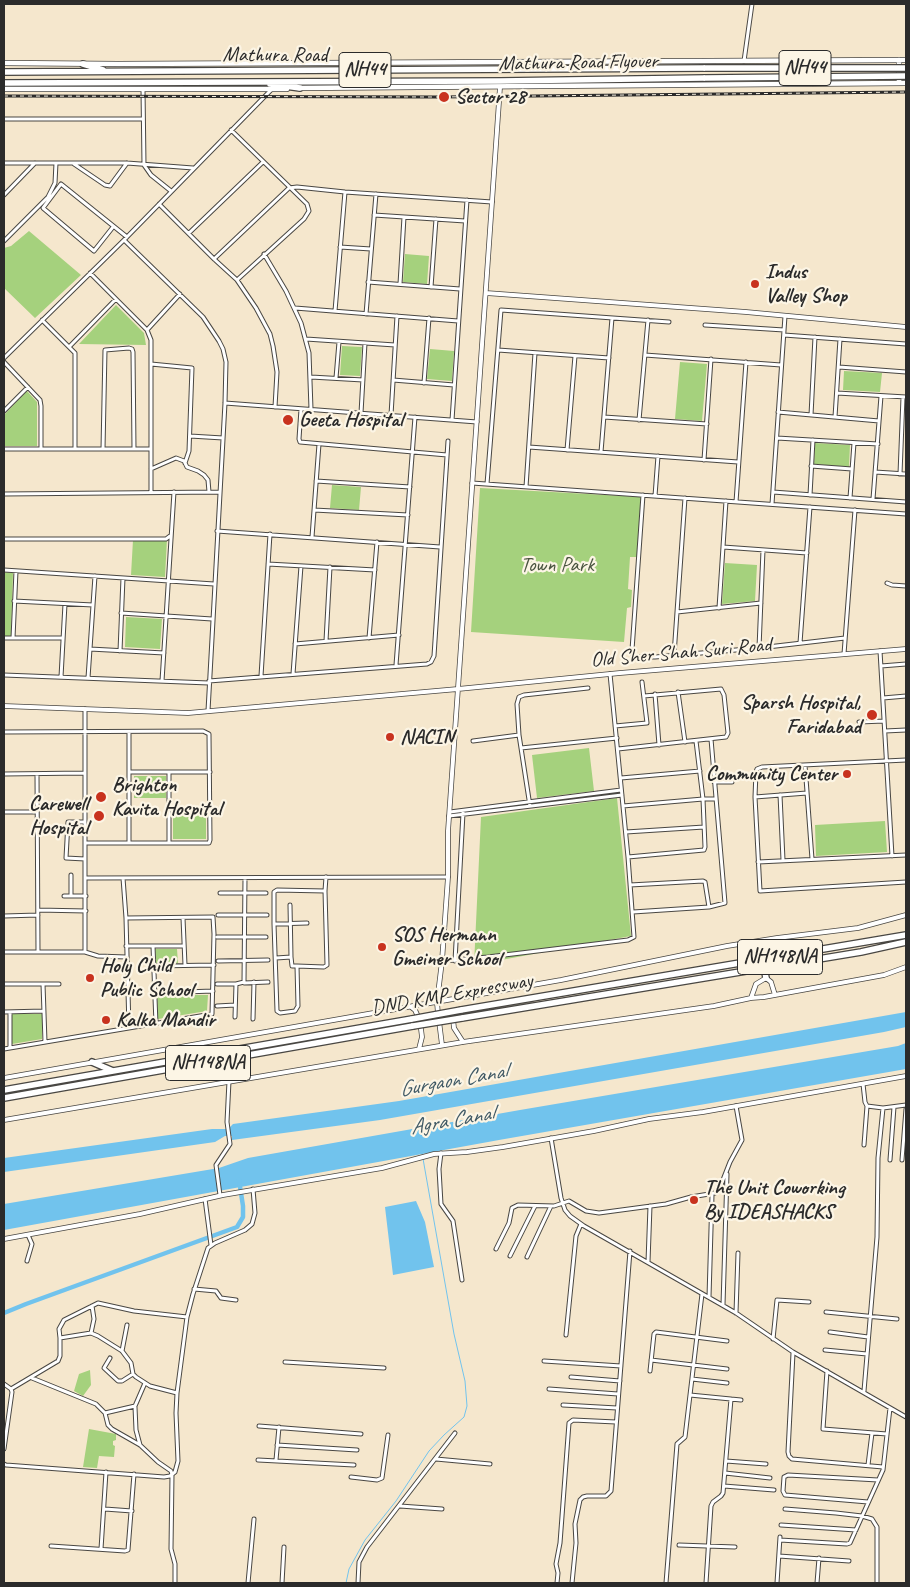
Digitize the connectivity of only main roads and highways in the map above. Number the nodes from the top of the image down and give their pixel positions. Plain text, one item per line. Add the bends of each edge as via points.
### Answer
1 (899, 60) junction
2 (906, 60) edge
3 (649, 62) junction
4 (4, 63) edge
5 (83, 64) junction
6 (906, 68) edge
7 (620, 69) junction
8 (4, 72) edge
9 (110, 72) junction
10 (906, 76) edge
11 (251, 82) junction
12 (4, 83) edge
13 (899, 83) junction
14 (906, 83) edge
15 (300, 88) junction
16 (4, 89) edge
17 (906, 935) edge
18 (906, 942) edge
19 (764, 967) junction
20 (766, 978) road end
21 (92, 1062) road end
22 (113, 1071) junction
23 (4, 1090) edge
24 (4, 1098) edge

1 - 2 main road
1 - 3 main road
1 - 13 main road
3 - 5 main road
3 - 7 highway
4 - 5 main road
5 - 9 highway
6 - 7 highway, Mathura Road Flyover / NH44, bridge
7 - 9 highway, Mathura Road / NH44
8 - 9 highway, NH44
10 - 11 highway, Mathura Road Flyover / NH44, bridge
11 - 12 highway, Mathura Road / NH44
11 - 15 highway
13 - 14 main road
13 - 15 main road
15 - 16 main road
17 - 22 highway, DND KMP Expressway / NH148NA, bridge
18 - 19 highway, DND KMP Expressway / NH148NA
19 - 20 highway
19 - 24 highway, DND KMP Expressway / NH148NA, bridge
21 - 22 highway
22 - 23 highway, DND KMP Expressway / NH148NA

